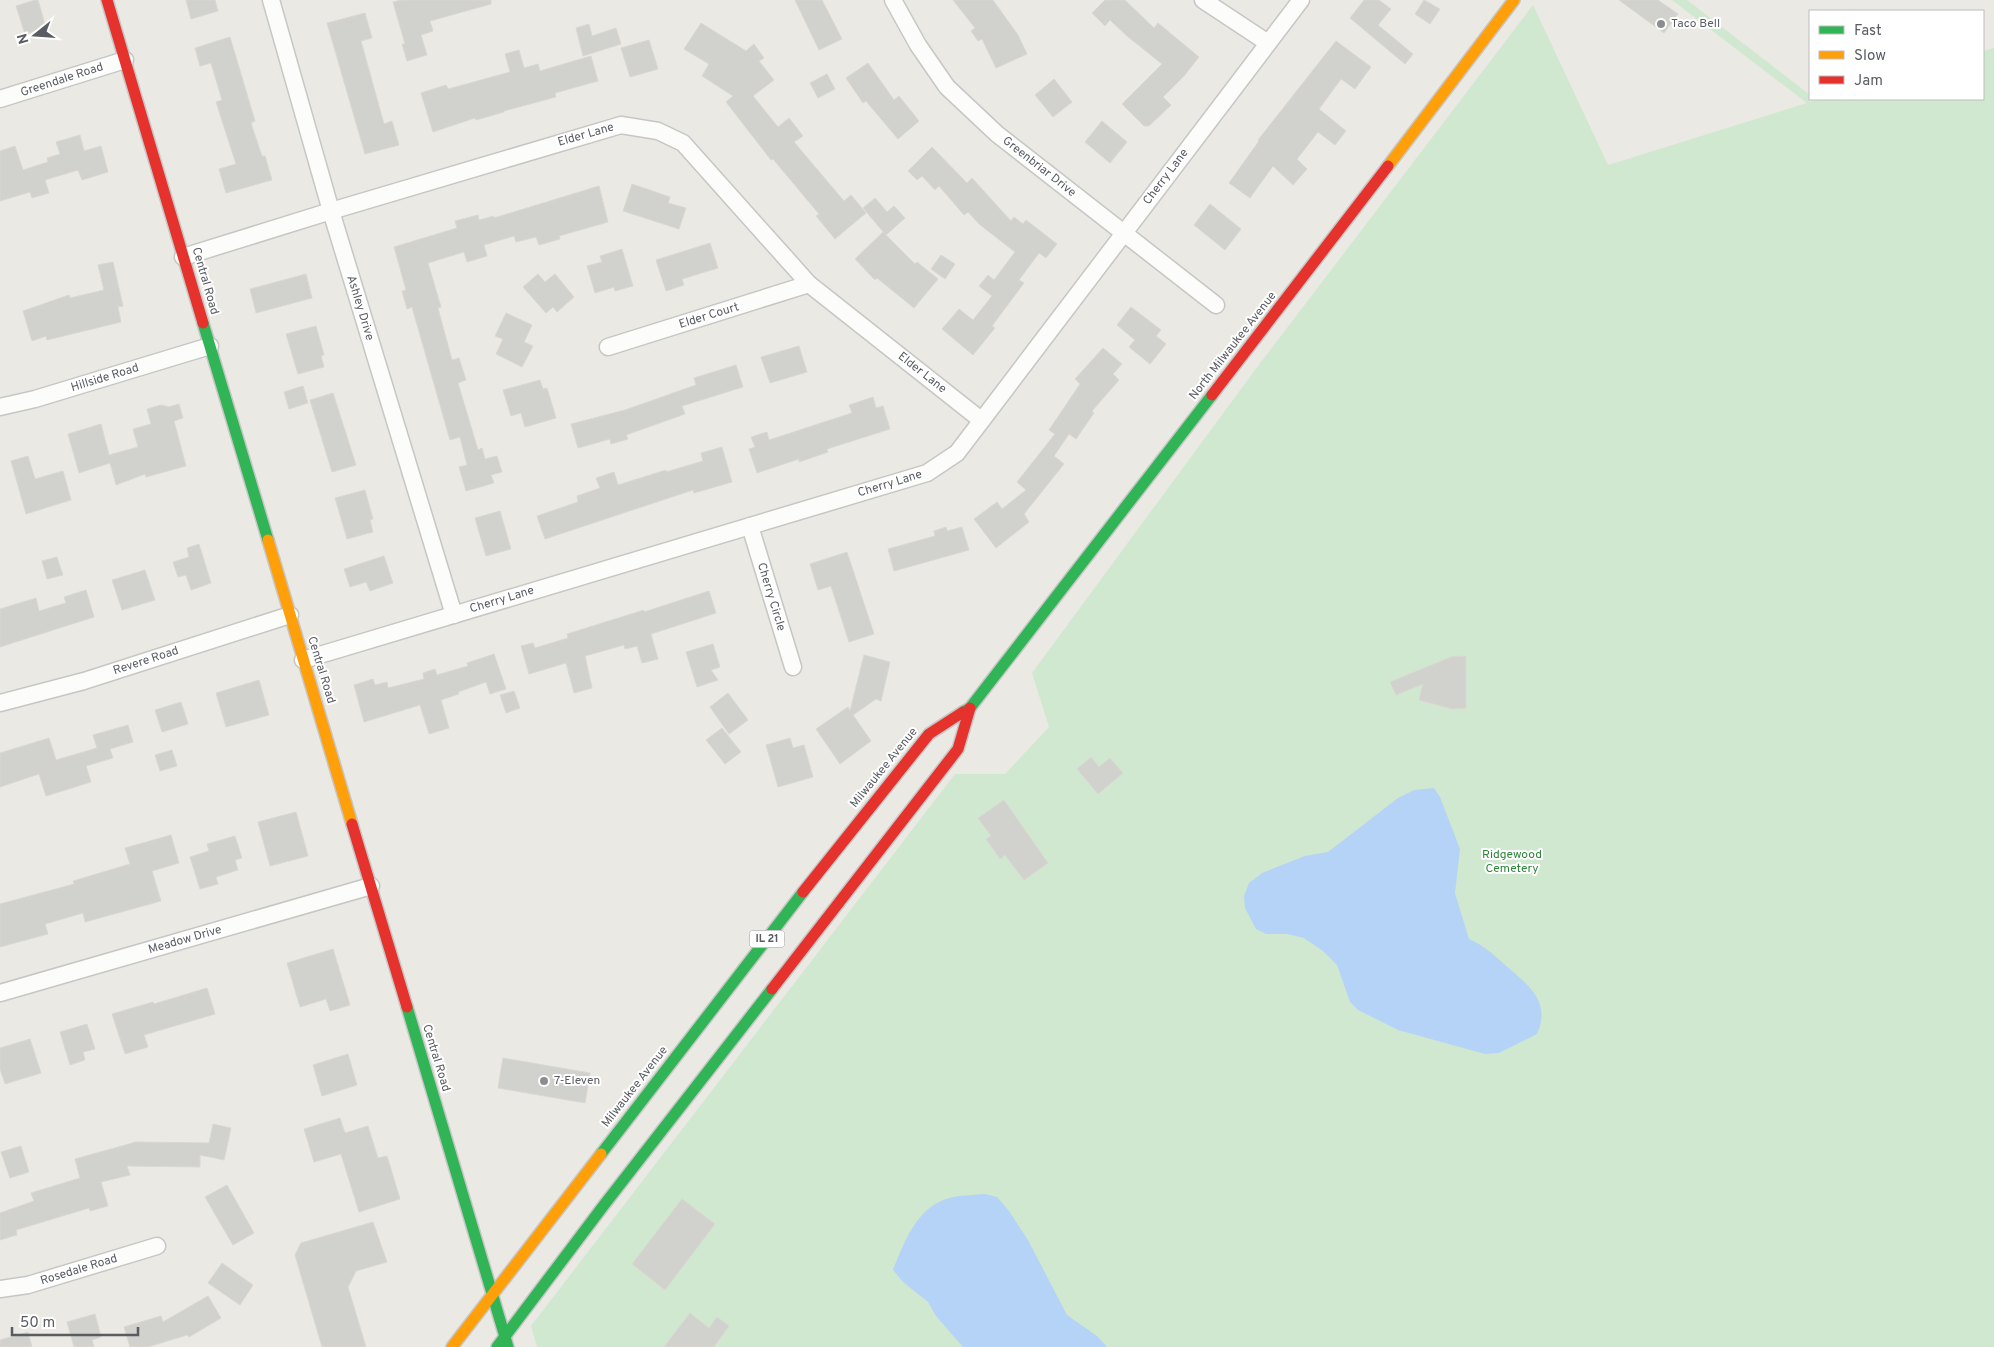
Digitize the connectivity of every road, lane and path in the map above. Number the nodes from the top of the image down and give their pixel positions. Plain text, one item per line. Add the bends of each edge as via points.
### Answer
1 (107, 0) edge
2 (271, 0) edge
3 (893, 0) edge
4 (1203, 0) edge
5 (1301, 0) edge
6 (1514, 0) edge
7 (1268, 43) junction
8 (124, 60) junction
9 (0, 99) edge
10 (330, 211) junction
11 (1123, 233) junction
12 (183, 257) junction
13 (809, 284) junction
14 (1216, 305) dead end
15 (210, 346) junction
16 (608, 347) dead end
17 (0, 407) edge
18 (981, 420) junction
19 (750, 526) junction
20 (290, 615) junction
21 (454, 615) junction
22 (303, 660) junction
23 (793, 667) dead end
24 (0, 703) edge
25 (970, 708) junction
26 (371, 886) junction
27 (0, 993) edge
28 (157, 1246) dead end
29 (0, 1289) edge
30 (492, 1294) junction
31 (507, 1342) edge
32 (452, 1347) edge
33 (497, 1347) edge

1 - 8 main road, Central Road
2 - 10 street, Ashley Drive
3 - 11 street, Greenbriar Drive via 947,87 997,134
4 - 7 street
5 - 7 street, Cherry Lane
6 - 25 main road, North Milwaukee Avenue
7 - 11 street, Cherry Lane
8 - 9 street, Greendale Road
8 - 12 main road, Central Road
10 - 12 street, Elder Lane
10 - 13 street, Elder Lane via 621,125 658,131 684,143
10 - 21 street, Ashley Drive
11 - 14 street, Greenbriar Drive
11 - 18 street, Cherry Lane
12 - 15 main road, Central Road
13 - 16 street, Elder Court
13 - 18 street, Elder Lane
15 - 17 street, Hillside Road
15 - 20 main road, Central Road
18 - 19 street, Cherry Lane via 957,452 927,473
19 - 21 street, Cherry Lane
19 - 23 street, Cherry Circle
20 - 22 main road, Central Road
20 - 24 street, Revere Road via 84,681
21 - 22 street, Cherry Lane
22 - 26 main road, Central Road
25 - 30 main road, Milwaukee Avenue / IL 21 via 928,734
25 - 31 main road, IL 21 via 958,749 604,1205
26 - 27 street, Meadow Drive
26 - 30 main road, Central Road
28 - 29 street, Rosedale Road via 28,1285
30 - 31 main road, Central Road
30 - 32 main road, Milwaukee Avenue / IL 21
31 - 33 main road, IL 21

